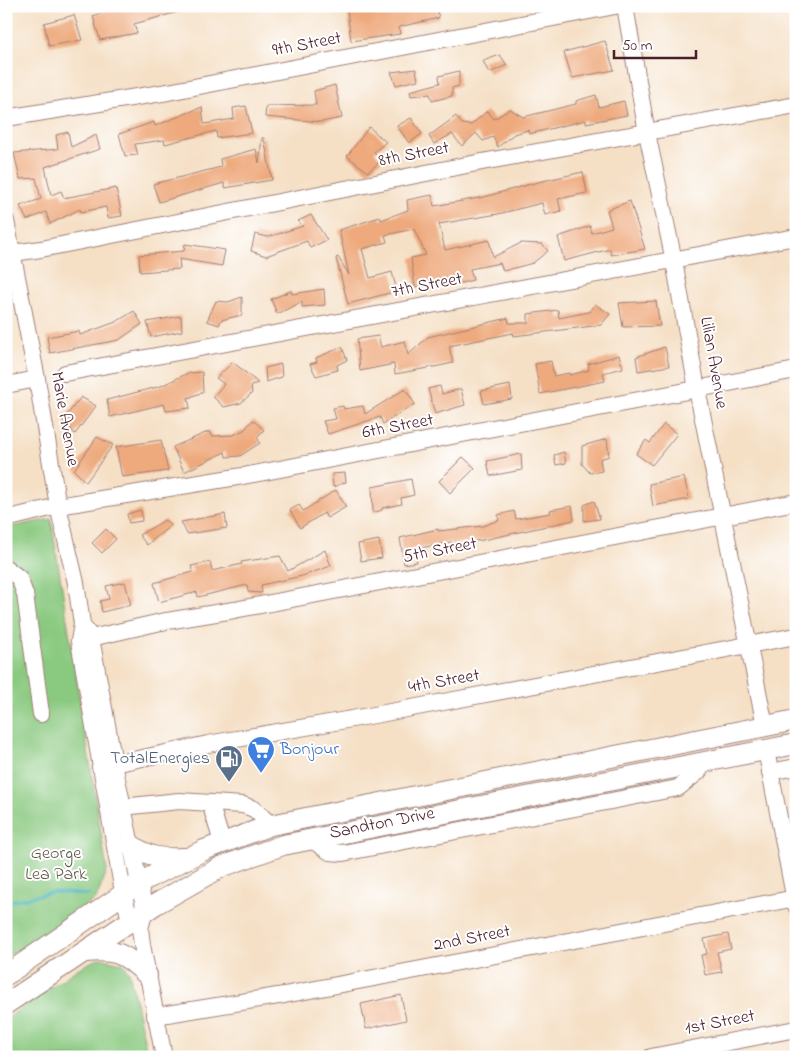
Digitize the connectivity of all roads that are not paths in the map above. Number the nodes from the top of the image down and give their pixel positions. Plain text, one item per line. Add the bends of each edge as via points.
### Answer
1 (615, 6) edge
2 (625, 6) edge
3 (796, 105) edge
4 (6, 118) edge
5 (647, 133) junction
6 (6, 221) edge
7 (796, 237) edge
8 (9, 253) edge
9 (674, 260) junction
10 (796, 370) edge
11 (64, 373) dead end
12 (37, 379) junction
13 (6, 385) edge
14 (696, 389) junction
15 (796, 502) edge
16 (58, 506) junction
17 (722, 516) junction
18 (6, 519) edge
19 (6, 568) edge
20 (82, 624) junction
21 (796, 636) edge
22 (91, 638) junction
23 (748, 645) junction
24 (41, 714) dead end
25 (796, 720) edge
26 (765, 726) junction
27 (796, 744) edge
28 (766, 750) junction
29 (107, 766) junction
30 (796, 767) edge
31 (770, 772) junction
32 (210, 802) junction
33 (115, 808) junction
34 (271, 825) junction
35 (222, 842) junction
36 (130, 844) junction
37 (185, 858) junction
38 (131, 888) junction
39 (795, 901) edge
40 (138, 920) junction
41 (84, 952) junction
42 (6, 975) edge
43 (147, 975) junction
44 (6, 1004) edge
45 (156, 1016) junction
46 (796, 1029) edge
47 (164, 1057) edge
48 (651, 1057) edge

1 - 4 street, 9th Street via 168,92
2 - 5 street, Lilian Avenue
3 - 5 street, 8th Street
5 - 8 street, 8th Street
5 - 9 street, Lilian Avenue
6 - 8 street, Marie Avenue
7 - 9 street, 7th Street
8 - 12 street, Marie Avenue
9 - 11 street, 7th Street
9 - 14 street, Lilian Avenue
10 - 14 street, 6th Street
12 - 13 street
12 - 16 street, Marie Avenue
14 - 16 street, 6th Street via 243,476
14 - 17 street, Lilian Avenue
15 - 17 street, 5th Street
16 - 18 street, 6th Street
16 - 20 street, Marie Avenue
17 - 22 street, 5th Street
17 - 23 street, Lilian Avenue
19 - 24 street via 19,578 24,594
20 - 22 street, Marie Avenue
20 - 29 street, Marie Avenue via 79,641
21 - 23 street, 4th Street
22 - 29 street, Marie Avenue
23 - 26 street, Lilian Avenue
23 - 29 street, 4th Street via 216,742
25 - 26 main road, Sandton Drive
26 - 34 main road, Sandton Drive
27 - 28 main road, Sandton Drive
28 - 31 street
28 - 40 main road, Sandton Drive via 309,838 221,867
29 - 33 street, Marie Avenue
30 - 31 street
31 - 39 street
32 - 33 street via 164,802
32 - 34 street via 249,806
32 - 35 street
33 - 36 street, Marie Avenue
33 - 38 street, Marie Avenue
34 - 35 main road, Sandton Drive
35 - 37 main road, Sandton Drive
36 - 37 main road via 158,859
36 - 38 street, Marie Avenue
37 - 38 main road, Sandton Drive
38 - 40 street
38 - 42 main road, Sandton Drive
39 - 45 street, 2nd Street
40 - 41 main road, Sandton Drive
40 - 43 street
41 - 43 main road via 109,950 120,953 134,961
41 - 44 main road, Sandton Drive
43 - 45 street
45 - 47 street
46 - 48 street, 1st Street

